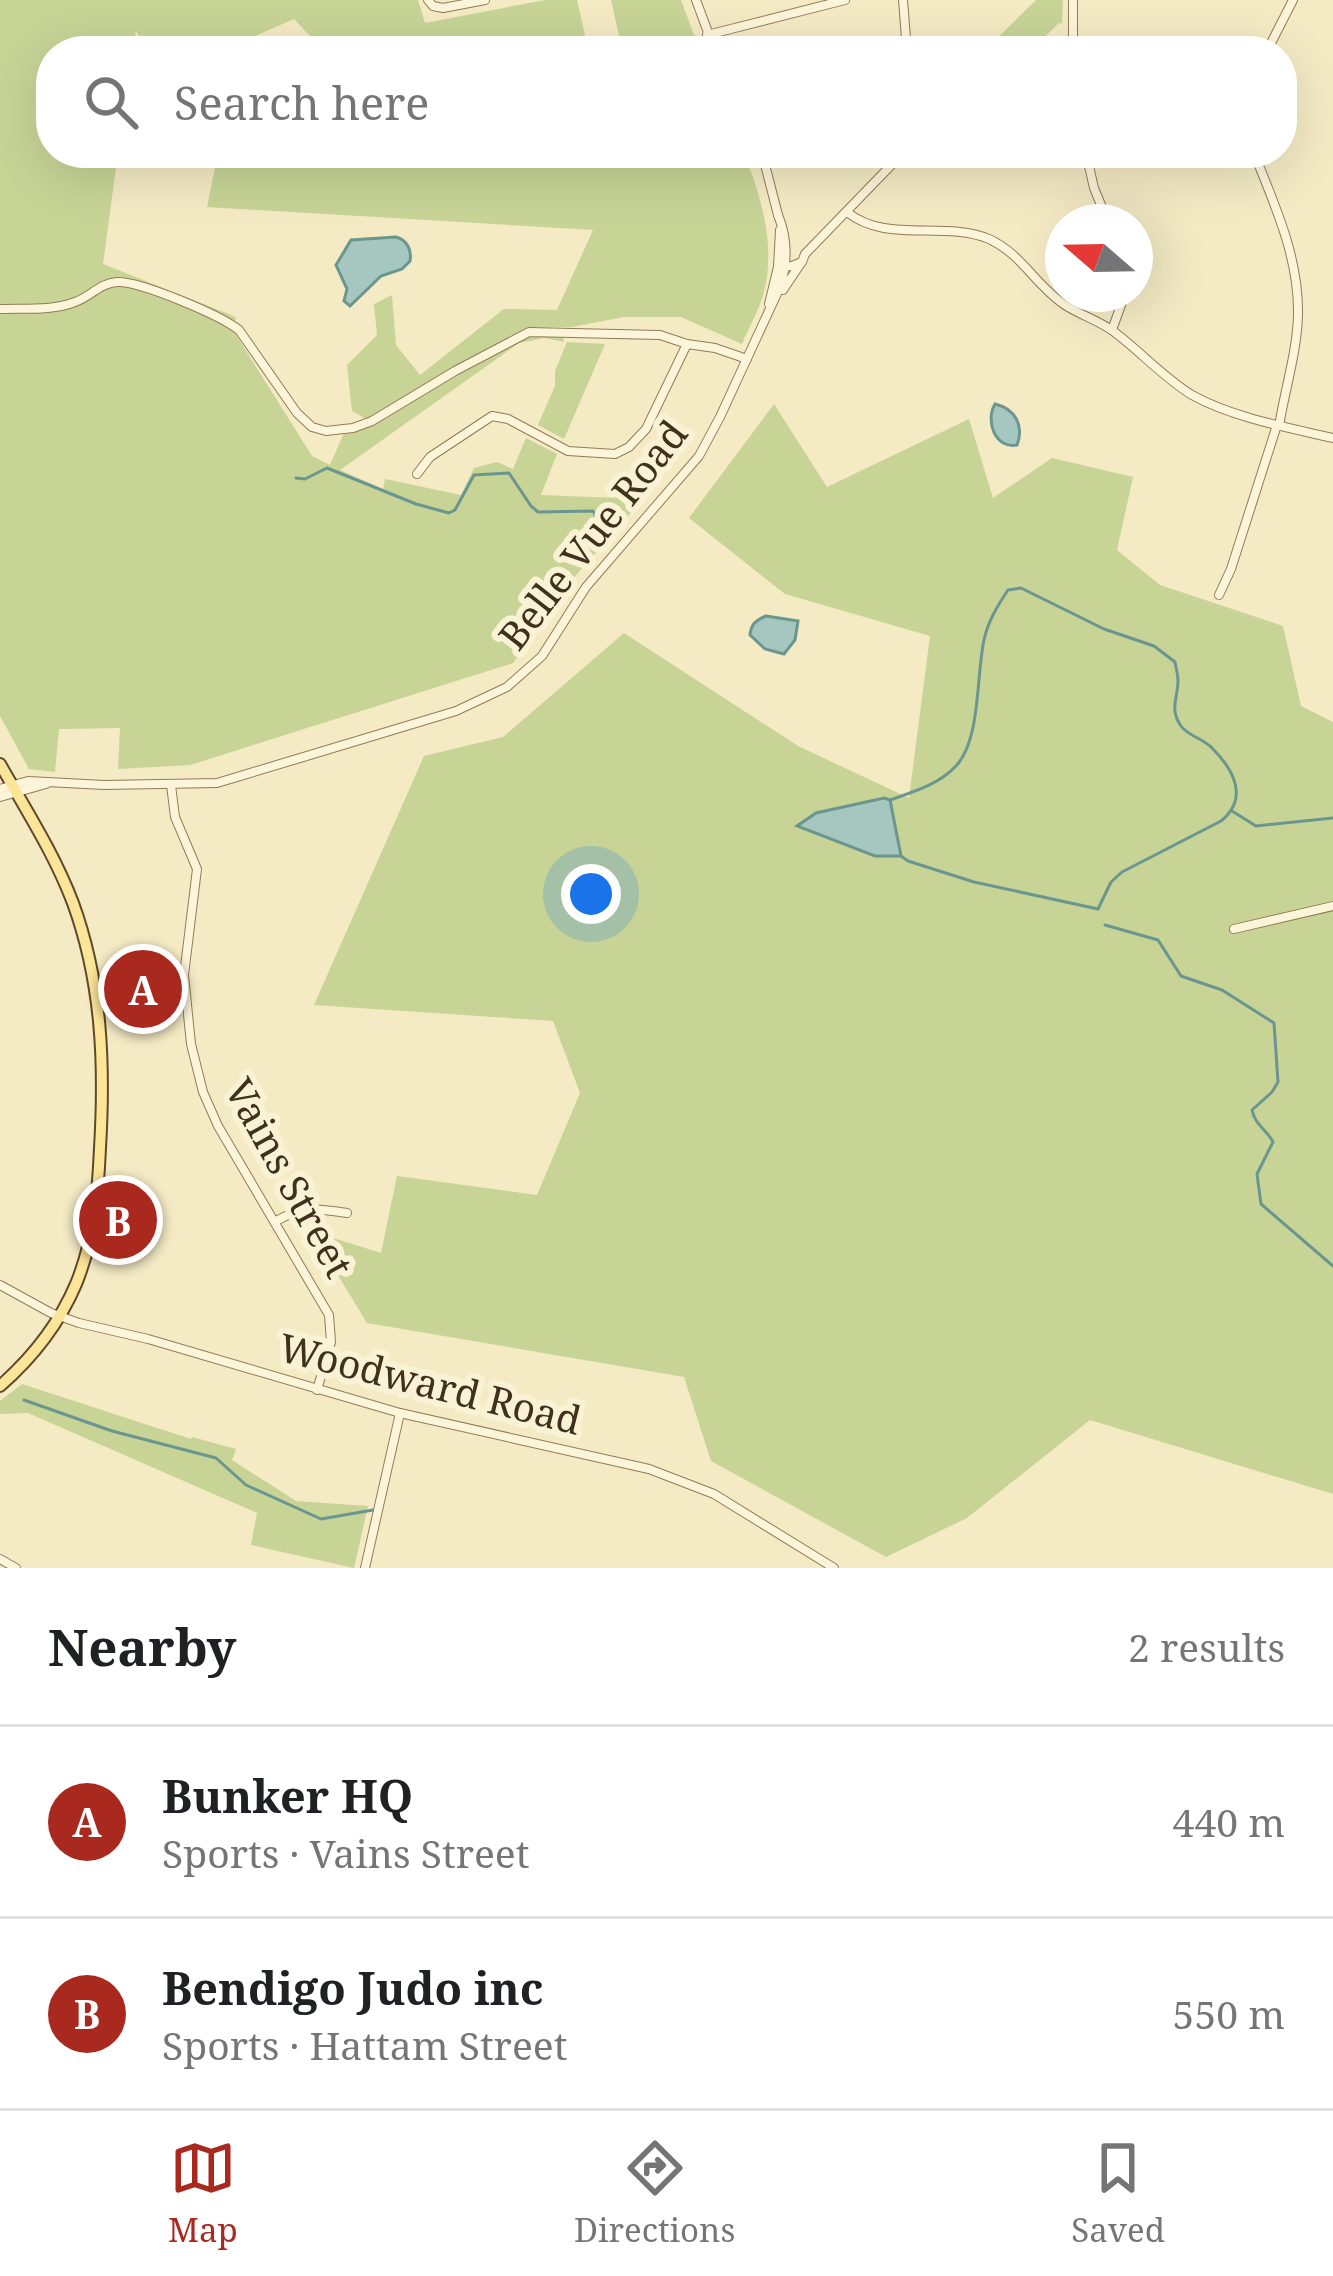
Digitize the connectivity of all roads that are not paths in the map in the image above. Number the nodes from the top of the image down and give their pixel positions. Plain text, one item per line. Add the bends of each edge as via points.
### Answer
1 (428, 0) edge
2 (484, 0) edge
3 (696, 0) edge
4 (844, 0) edge
5 (904, 0) edge
6 (1072, 0) edge
7 (1293, 0) edge
8 (707, 35) joint
9 (906, 36) edge
10 (1073, 36) edge
11 (1275, 36) edge
12 (766, 168) edge
13 (889, 168) edge
14 (1089, 168) edge
15 (1260, 168) edge
16 (1101, 204) edge
17 (847, 212) junction
18 (778, 215) junction
19 (786, 236) junction
20 (806, 255) junction
21 (781, 263) junction
22 (775, 299) junction
23 (0, 309) edge
24 (768, 311) junction
25 (1118, 312) edge
26 (1112, 330) junction
27 (687, 344) junction
28 (747, 359) junction
29 (1278, 426) junction
30 (1333, 438) edge
31 (417, 474) dead end
32 (1219, 595) dead end
33 (0, 764) edge
34 (171, 785) junction
35 (7, 791) edge
36 (1333, 906) edge
37 (1234, 929) dead end
38 (347, 1214) dead end
39 (276, 1221) junction
40 (0, 1285) edge
41 (60, 1316) junction
42 (0, 1386) edge
43 (317, 1390) junction
44 (400, 1413) junction
45 (0, 1559) edge
46 (16, 1568) edge
47 (365, 1568) edge
48 (835, 1568) edge

1 - 2 street via 442,8
3 - 8 street
4 - 8 street
5 - 9 street
6 - 10 street
7 - 11 street
12 - 18 street
13 - 17 street
14 - 16 street
15 - 29 street via 1298,295
17 - 20 street
17 - 26 street via 876,227 992,241 1061,302
18 - 19 street, Belle Vue Road
18 - 21 street
19 - 20 street
19 - 21 street, Belle Vue Road
20 - 21 street
20 - 22 street
21 - 22 street, Belle Vue Road
21 - 24 street, Belle Vue Road
22 - 24 street, Belle Vue Road
23 - 27 street via 65,305 119,282 140,286 234,326 297,413 326,431 372,421 529,332 660,335
24 - 28 street, Belle Vue Road
25 - 26 street
26 - 29 street via 1192,394
27 - 28 street
27 - 31 street via 650,422 622,451 574,452 492,416
28 - 34 street, Belle Vue Road via 699,456 586,587 542,656 507,687 273,768
29 - 30 street
29 - 32 street
33 - 35 main road
34 - 35 street, Belle Vue Road via 28,781
34 - 39 street, Vains Street via 198,875 184,975 198,1076 218,1126
35 - 41 main road via 45,840 79,920 103,1052 92,1229
36 - 37 street
38 - 39 street via 308,1208
39 - 43 street, Vains Street via 329,1315 331,1342
40 - 41 street, Woodward Road
41 - 42 main road
41 - 43 street, Woodward Road
43 - 44 street, Woodward Road
44 - 47 street
44 - 48 street, Woodward Road via 662,1473 713,1494
45 - 46 street

